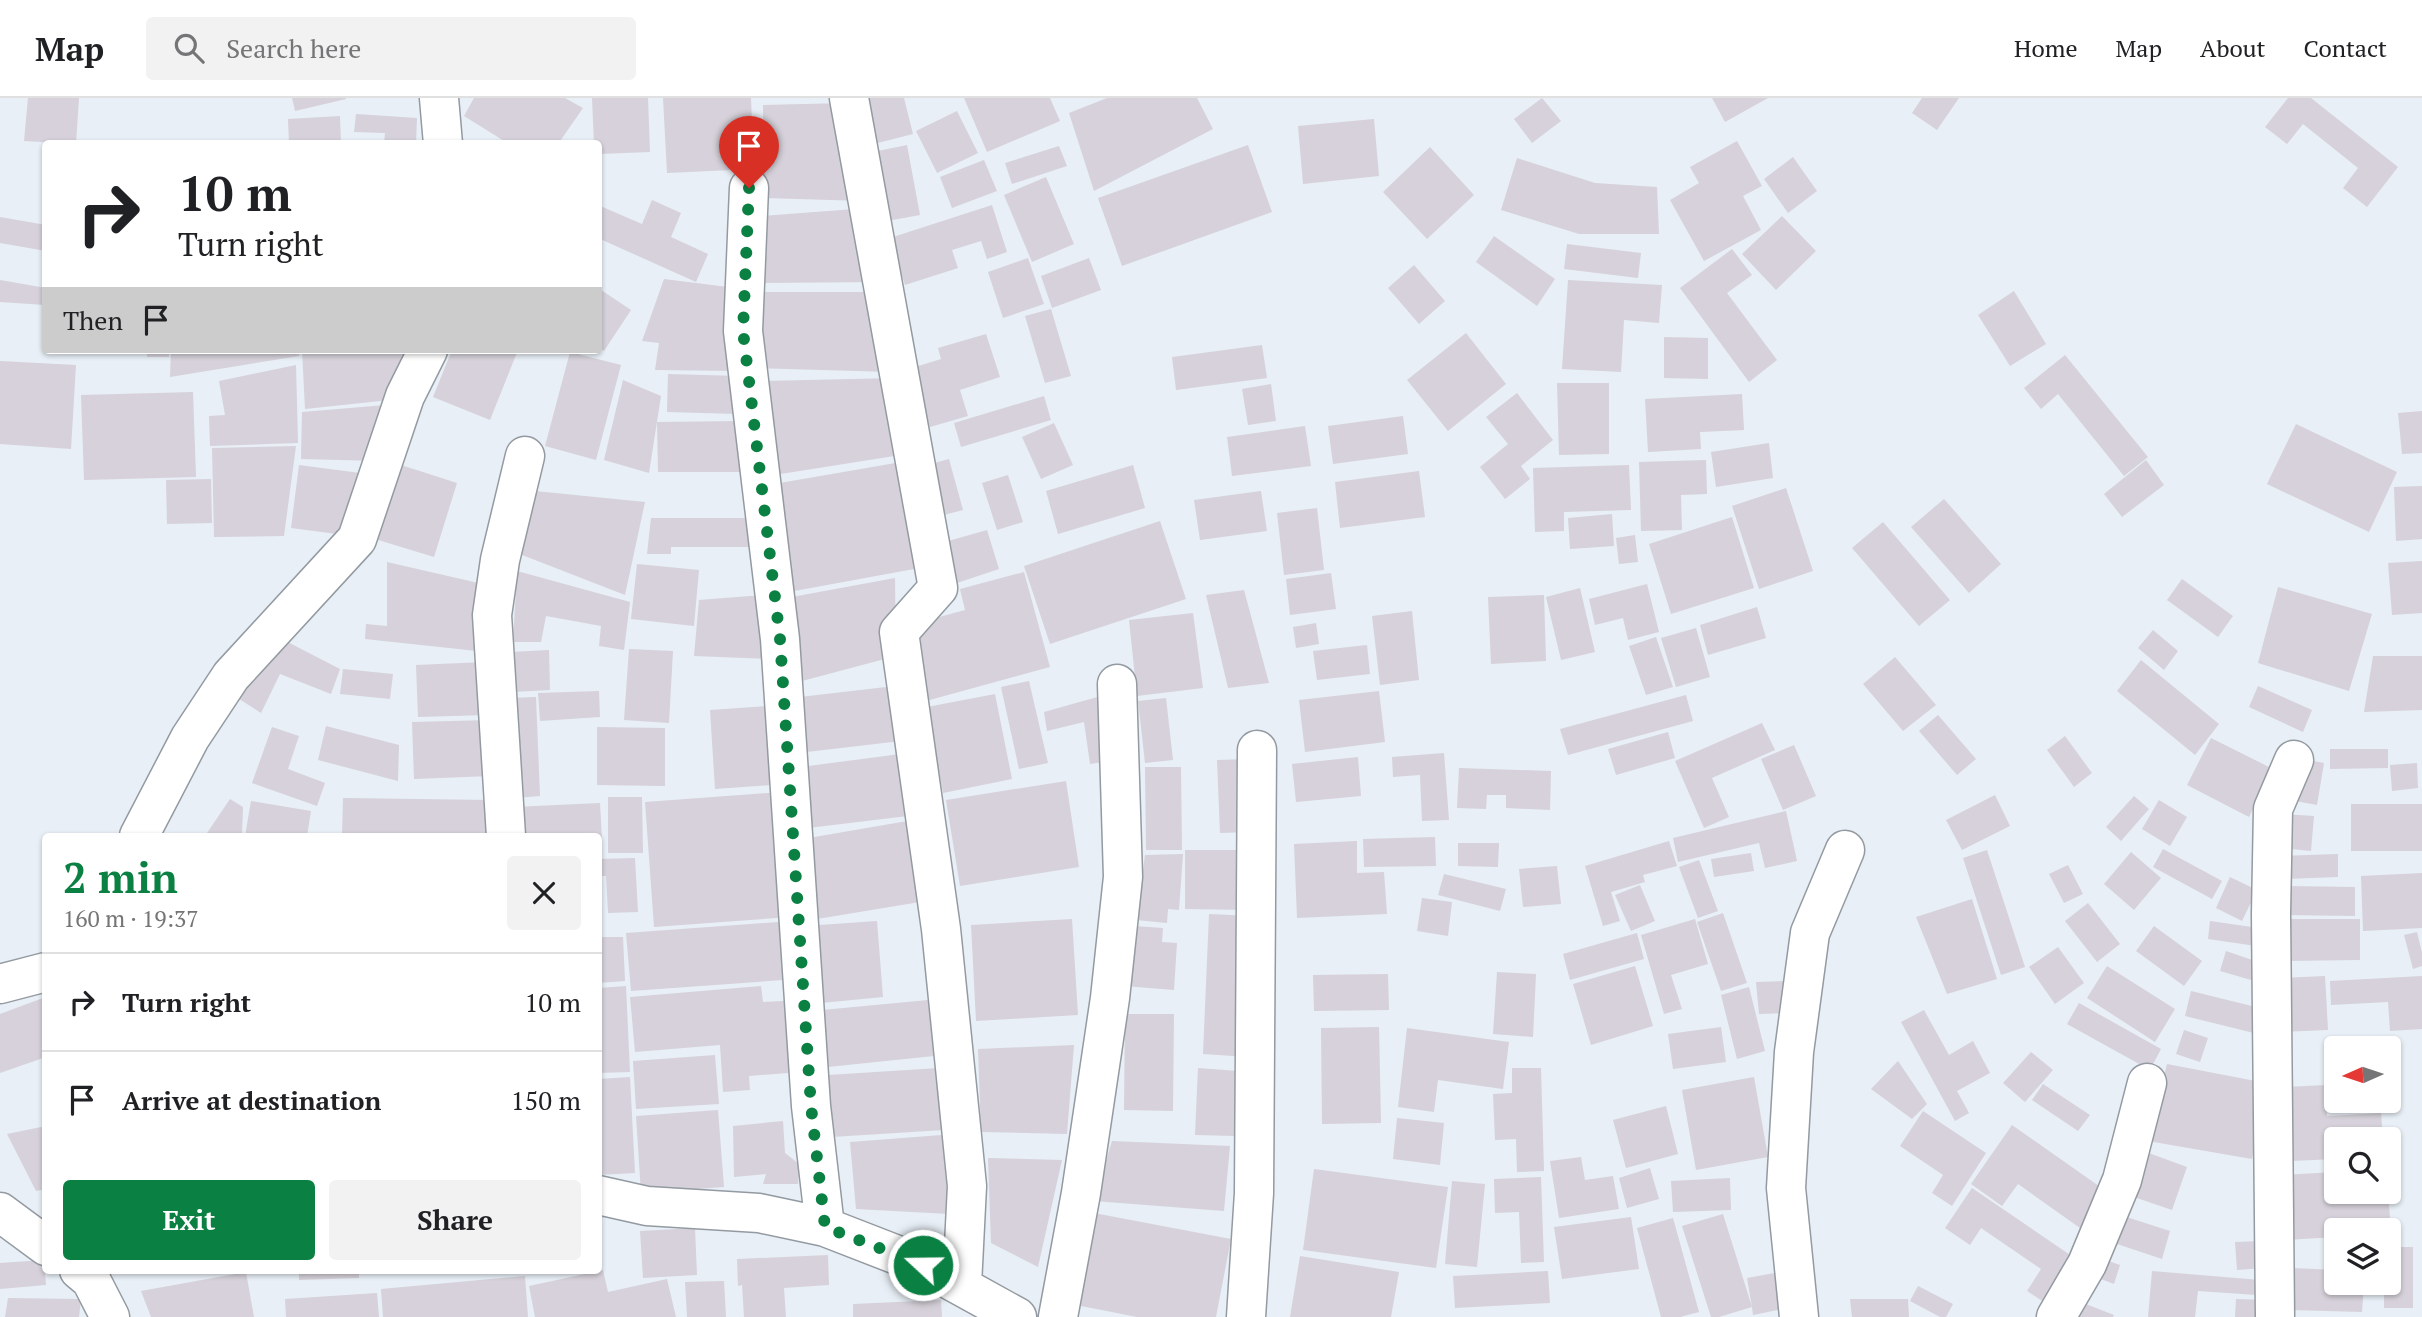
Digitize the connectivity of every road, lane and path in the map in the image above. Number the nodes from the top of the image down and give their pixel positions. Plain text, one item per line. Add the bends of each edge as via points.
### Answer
1 (439, 98) edge
2 (849, 98) edge
3 (443, 140) edge
4 (749, 188) dead end
5 (426, 354) edge
6 (525, 456) dead end
7 (1117, 684) dead end
8 (1257, 750) dead end
9 (2294, 760) dead end
10 (141, 833) edge
11 (506, 833) edge
12 (1845, 850) dead end
13 (42, 973) edge
14 (0, 984) edge
15 (2147, 1083) dead end
16 (602, 1196) edge
17 (0, 1212) edge
18 (825, 1227) junction
19 (42, 1243) edge
20 (84, 1274) edge
21 (962, 1285) junction
22 (110, 1317) edge
23 (1017, 1317) edge
24 (1058, 1317) edge
25 (1246, 1317) edge
26 (1798, 1317) edge
27 (2056, 1317) edge
28 (2275, 1317) edge

1 - 3 street
2 - 21 street via 938,588 899,632 941,929 967,1186
4 - 18 street via 743,331 780,639 810,1093
5 - 10 street via 405,396 357,539 231,676 190,738
6 - 11 street via 492,615
7 - 24 street via 1123,877 1108,1011
8 - 25 street via 1254,1193
9 - 28 street via 2273,809
12 - 26 street via 1810,933 1794,1052 1786,1188
13 - 14 street
15 - 27 street via 2122,1180 2087,1264
16 - 18 street via 647,1206 759,1213
17 - 19 street
18 - 21 street
20 - 22 street
21 - 23 street

